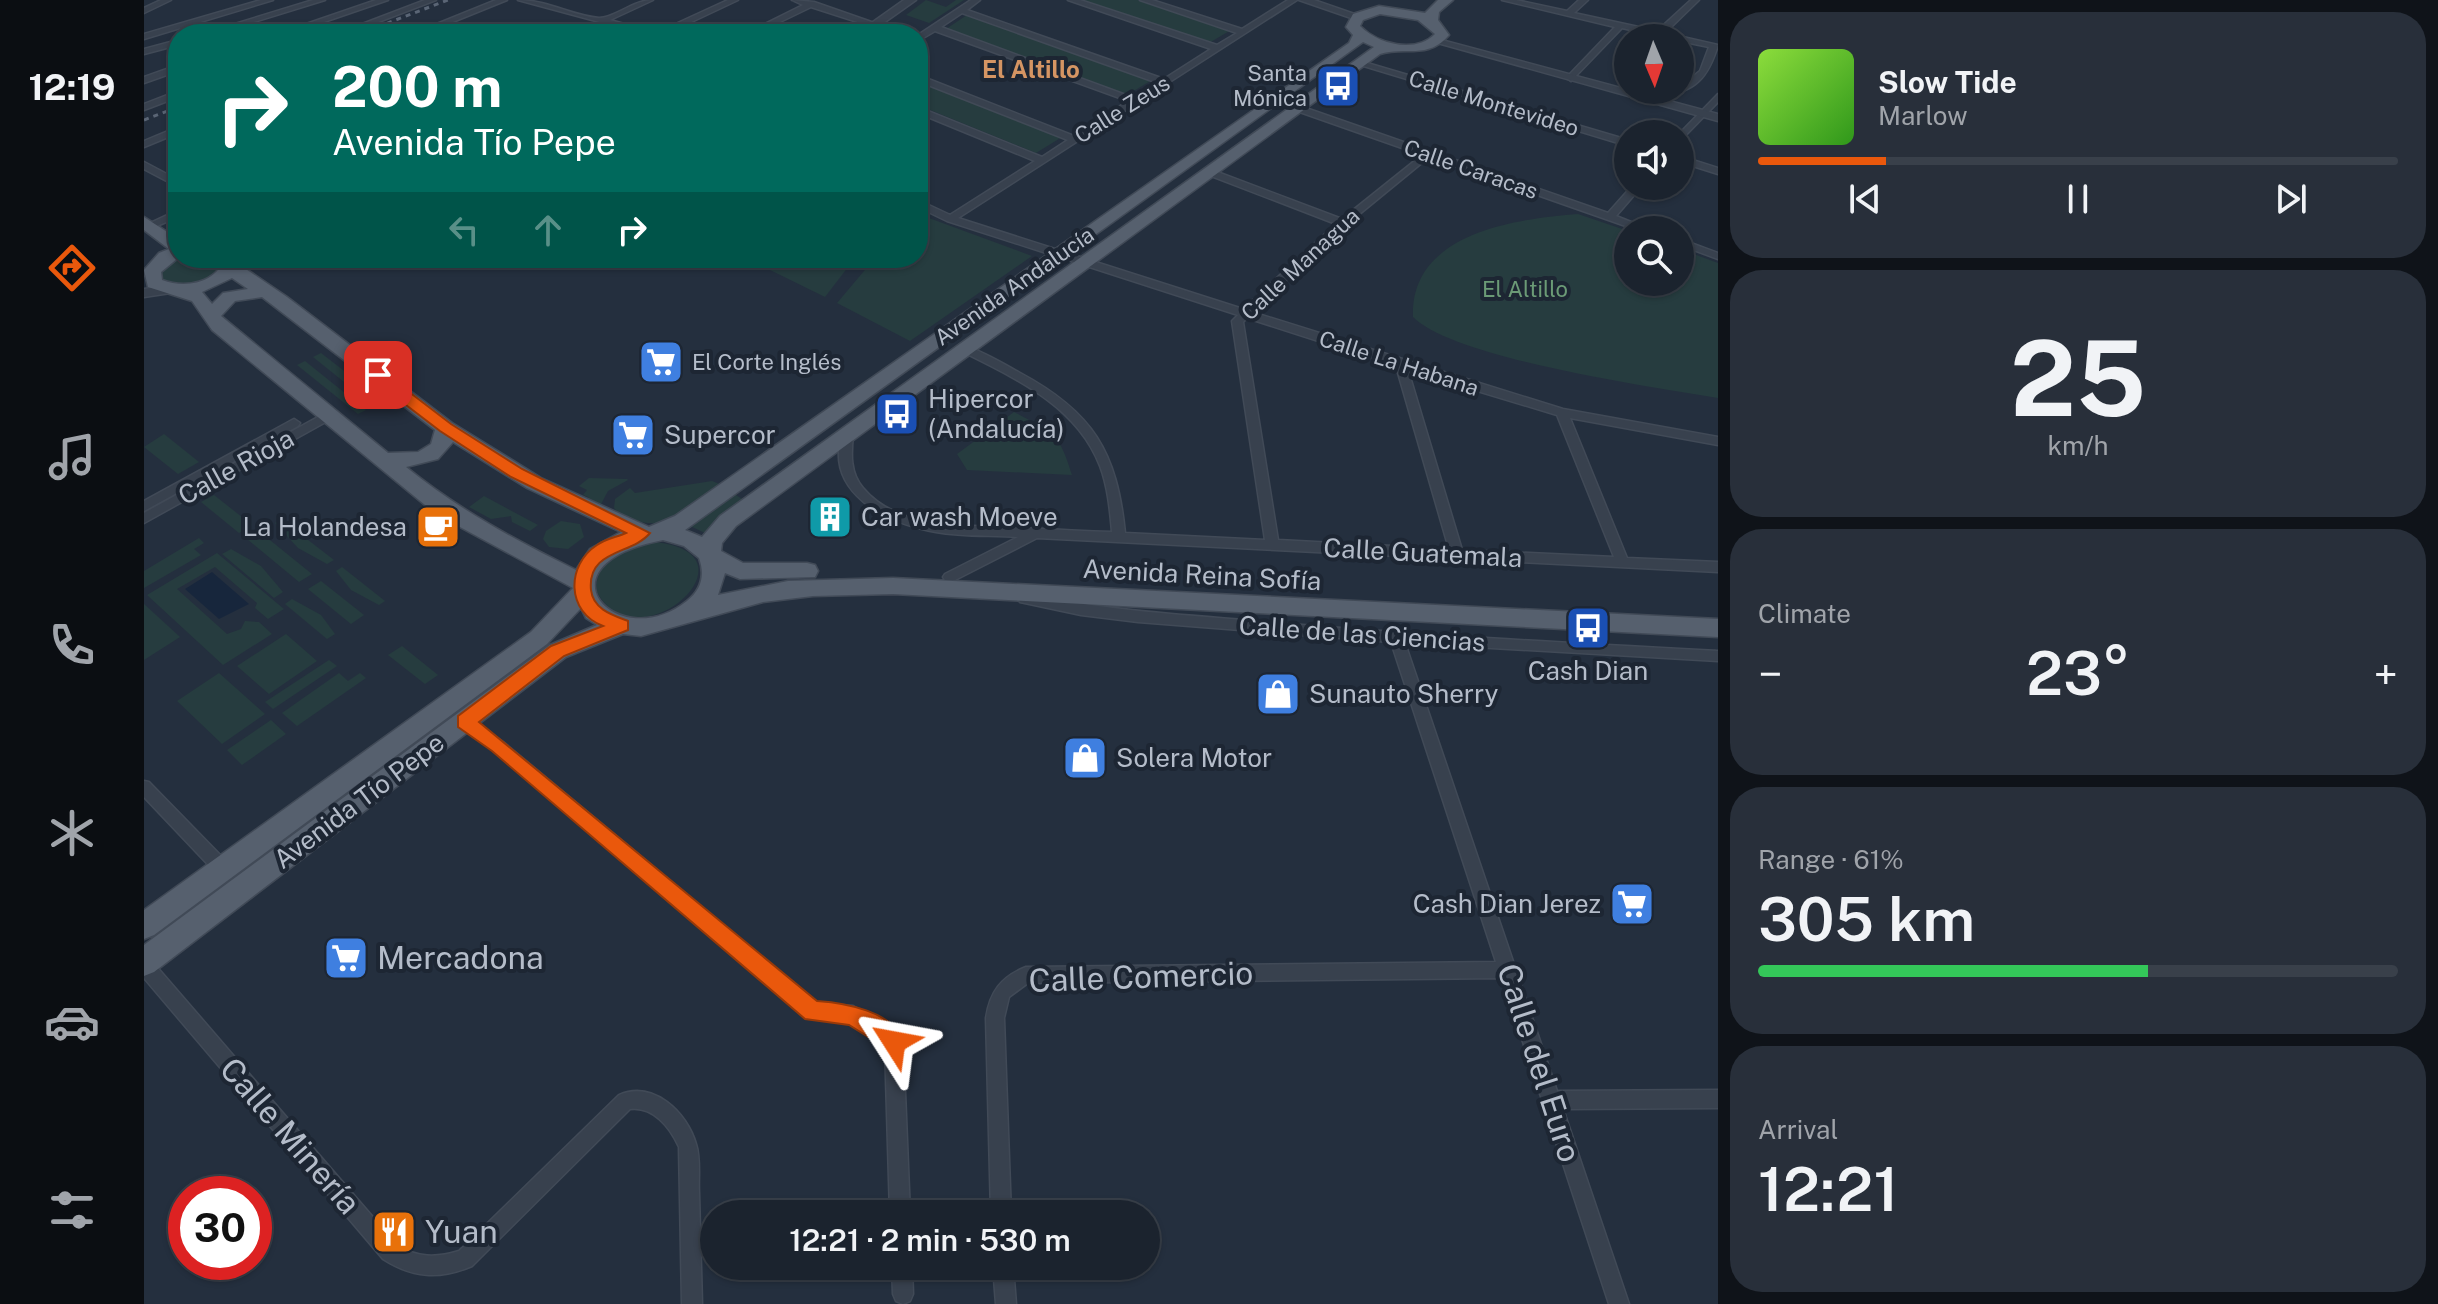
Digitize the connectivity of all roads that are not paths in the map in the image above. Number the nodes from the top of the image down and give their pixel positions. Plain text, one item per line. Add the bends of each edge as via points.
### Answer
1 (167, 0) edge
2 (269, 0) edge
3 (321, 0) edge
4 (384, 0) edge
5 (432, 0) edge
6 (503, 0) edge
7 (522, 0) edge
8 (649, 0) edge
9 (734, 0) edge
10 (796, 0) edge
11 (911, 0) edge
12 (976, 0) edge
13 (1072, 0) edge
14 (1144, 0) edge
15 (1293, 0) edge
16 (1304, 0) edge
17 (1417, 0) edge
18 (1446, 0) edge
19 (1506, 0) edge
20 (1584, 0) edge
21 (1695, 0) edge
22 (811, 4) junction
23 (960, 10) junction
24 (144, 11) edge
25 (1397, 11) junction
26 (1568, 14) junction
27 (604, 20) junction
28 (1431, 21) junction
29 (188, 24) edge
30 (240, 24) edge
31 (311, 24) edge
32 (367, 24) edge
33 (442, 24) edge
34 (618, 24) edge
35 (676, 24) edge
36 (770, 24) edge
37 (873, 24) edge
38 (877, 24) edge
39 (1616, 24) edge
40 (1670, 24) edge
41 (1359, 26) junction
42 (935, 28) junction
43 (168, 30) edge
44 (1243, 32) junction
45 (1614, 32) edge
46 (928, 33) edge
47 (144, 37) edge
48 (1438, 40) junction
49 (1694, 41) edge
50 (168, 45) edge
51 (1391, 46) junction
52 (1716, 46) edge
53 (1217, 48) junction
54 (144, 52) edge
55 (1360, 62) junction
56 (168, 72) edge
57 (1571, 78) junction
58 (144, 80) edge
59 (1694, 80) edge
60 (928, 82) edge
61 (1164, 82) junction
62 (1614, 90) edge
63 (1718, 97) edge
64 (168, 98) edge
65 (1135, 101) junction
66 (1665, 104) edge
67 (144, 107) edge
68 (1297, 108) junction
69 (928, 114) edge
70 (1702, 114) junction
71 (1718, 118) edge
72 (1694, 123) edge
73 (168, 134) edge
74 (1075, 139) junction
75 (1614, 139) edge
76 (144, 144) edge
77 (1428, 154) junction
78 (1042, 160) junction
79 (1694, 163) edge
80 (144, 165) edge
81 (1718, 171) edge
82 (1209, 172) junction
83 (168, 178) edge
84 (1625, 200) edge
85 (928, 208) edge
86 (1610, 217) junction
87 (168, 218) edge
88 (1614, 218) edge
89 (950, 219) junction
90 (1343, 223) junction
91 (146, 229) edge
92 (168, 243) edge
93 (1694, 247) edge
94 (1060, 254) junction
95 (168, 256) edge
96 (1718, 256) edge
97 (161, 261) junction
98 (1086, 262) junction
99 (228, 268) edge
100 (239, 268) edge
101 (146, 285) edge
102 (172, 289) junction
103 (266, 291) junction
104 (1242, 312) junction
105 (210, 316) junction
106 (965, 349) junction
107 (1401, 365) junction
108 (323, 412) junction
109 (1562, 413) junction
110 (445, 428) junction
111 (847, 435) junction
112 (1718, 441) edge
113 (378, 458) junction
114 (144, 507) edge
115 (144, 519) edge
116 (652, 532) junction
117 (1032, 535) junction
118 (1119, 538) junction
119 (1272, 546) junction
120 (710, 555) junction
121 (1457, 555) junction
122 (1623, 563) junction
123 (1718, 567) edge
124 (950, 577) junction
125 (582, 588) junction
126 (1009, 593) junction
127 (1718, 613) edge
128 (686, 614) junction
129 (621, 625) junction
130 (1718, 628) edge
131 (1397, 639) junction
132 (1718, 656) edge
133 (465, 722) junction
134 (144, 787) edge
135 (222, 868) junction
136 (144, 926) edge
137 (144, 964) edge
138 (1508, 970) junction
139 (1718, 1099) edge
140 (1551, 1100) junction
141 (900, 1200) edge
142 (1001, 1200) edge
143 (902, 1280) edge
144 (1004, 1280) edge
145 (903, 1294) dead end
146 (692, 1304) edge
147 (1006, 1304) edge
148 (1619, 1304) edge

1 - 24 street
2 - 29 street
3 - 30 street
4 - 31 street
5 - 32 street
6 - 33 street
7 - 27 street
8 - 27 street
9 - 35 street
10 - 22 street
11 - 38 street
12 - 23 street
13 - 53 street
14 - 44 street
15 - 44 street, Calle Zeus
16 - 41 street
17 - 25 main road
18 - 28 main road via 1432,11
19 - 26 street
20 - 26 street
21 - 40 street
22 - 36 street
22 - 37 street
23 - 42 street
23 - 61 street
25 - 28 main road
25 - 41 main road via 1379,10
26 - 39 street
27 - 34 street
28 - 48 main road via 1440,28
41 - 51 main road
41 - 94 main road, Avenida Andalucía via 1355,45
42 - 46 street
42 - 65 street
43 - 47 street
44 - 53 street, Calle Zeus
45 - 57 street
48 - 51 main road via 1419,47
48 - 57 street
49 - 52 street
50 - 54 street
51 - 55 main road, Avenida Andalucía
52 - 59 street via 1712,60
53 - 61 street, Calle Zeus
55 - 68 main road, Avenida Andalucía
55 - 75 street, Calle Montevideo
56 - 58 street
57 - 62 street
60 - 74 street
61 - 65 street, Calle Zeus
63 - 70 street
64 - 67 street
65 - 74 street, Calle Zeus
66 - 70 street
68 - 77 street, Calle Caracas
68 - 82 main road, Avenida Andalucía
69 - 78 street
70 - 71 street
70 - 72 street
73 - 76 street
74 - 78 street, Calle Zeus
77 - 86 street, Calle Caracas
77 - 90 street, Calle Managua
78 - 89 street, Calle Zeus
79 - 81 street
80 - 83 street
82 - 90 street
82 - 98 main road, Avenida Andalucía
84 - 86 street
85 - 89 street, Calle La Habana
86 - 88 street, Calle Caracas
87 - 91 street
89 - 94 street, Calle La Habana
90 - 104 street, Calle Managua
91 - 92 main road
91 - 97 main road
93 - 96 street
94 - 98 street, Calle La Habana
94 - 116 main road, Avenida Andalucía via 683,521
95 - 97 main road
97 - 101 main road
98 - 104 street, Calle La Habana
98 - 106 main road, Avenida Andalucía
99 - 102 main road via 201,286
100 - 103 main road via 240,276
101 - 102 main road
102 - 105 main road via 198,297
103 - 105 main road via 229,297
103 - 110 main road
104 - 107 street, Calle La Habana
104 - 119 street, Calle Managua via 1237,321
105 - 108 main road
106 - 111 main road, Avenida Andalucía
106 - 118 street via 1054,397 1088,431 1110,469
107 - 109 street, Calle La Habana
107 - 121 street
108 - 113 main road
108 - 114 street, Calle Rioja
108 - 115 street, Calle Rioja
109 - 112 street, Calle La Habana
109 - 122 street
110 - 113 main road via 440,448 424,458
110 - 116 main road via 534,483
111 - 117 street, Calle Guatemala via 845,461 852,484 882,511 937,528
111 - 120 main road, Avenida Andalucía via 728,521 711,541
113 - 125 main road via 471,527
116 - 120 main road via 699,543
116 - 125 main road via 603,549 590,562
117 - 118 street, Calle Guatemala
117 - 124 street, Calle Guatemala
118 - 119 street, Calle Guatemala
119 - 121 street, Calle Guatemala
120 - 124 main road, Avenida Reina Sofía via 740,571
120 - 128 main road via 712,586
121 - 122 street, Calle Guatemala
122 - 123 street, Calle Guatemala
124 - 127 main road, Avenida Reina Sofía
125 - 129 main road via 589,608
125 - 135 main road, Avenida Tío Pepe via 539,638
126 - 128 main road, Avenida Reina Sofía via 815,585 743,596
126 - 130 main road, Avenida Reina Sofía
126 - 131 street, Calle de las Ciencias via 1057,606
128 - 129 main road via 643,627
129 - 133 main road, Avenida Tío Pepe via 558,651
131 - 132 street, Calle de las Ciencias
131 - 138 street, Calle del Euro
133 - 137 main road, Avenida Tío Pepe
133 - 141 street via 813,1011 853,1014 894,1042
134 - 135 street
135 - 136 main road, Avenida Tío Pepe
137 - 146 street, Calle Minería via 390,1252 411,1266 439,1268 465,1259 625,1101 649,1099 684,1133 688,1147
138 - 140 street, Calle del Euro
138 - 142 street, Calle Comercio via 1026,975 1006,985 997,999
139 - 140 street
140 - 148 street, Calle del Euro
143 - 145 street
144 - 147 street

